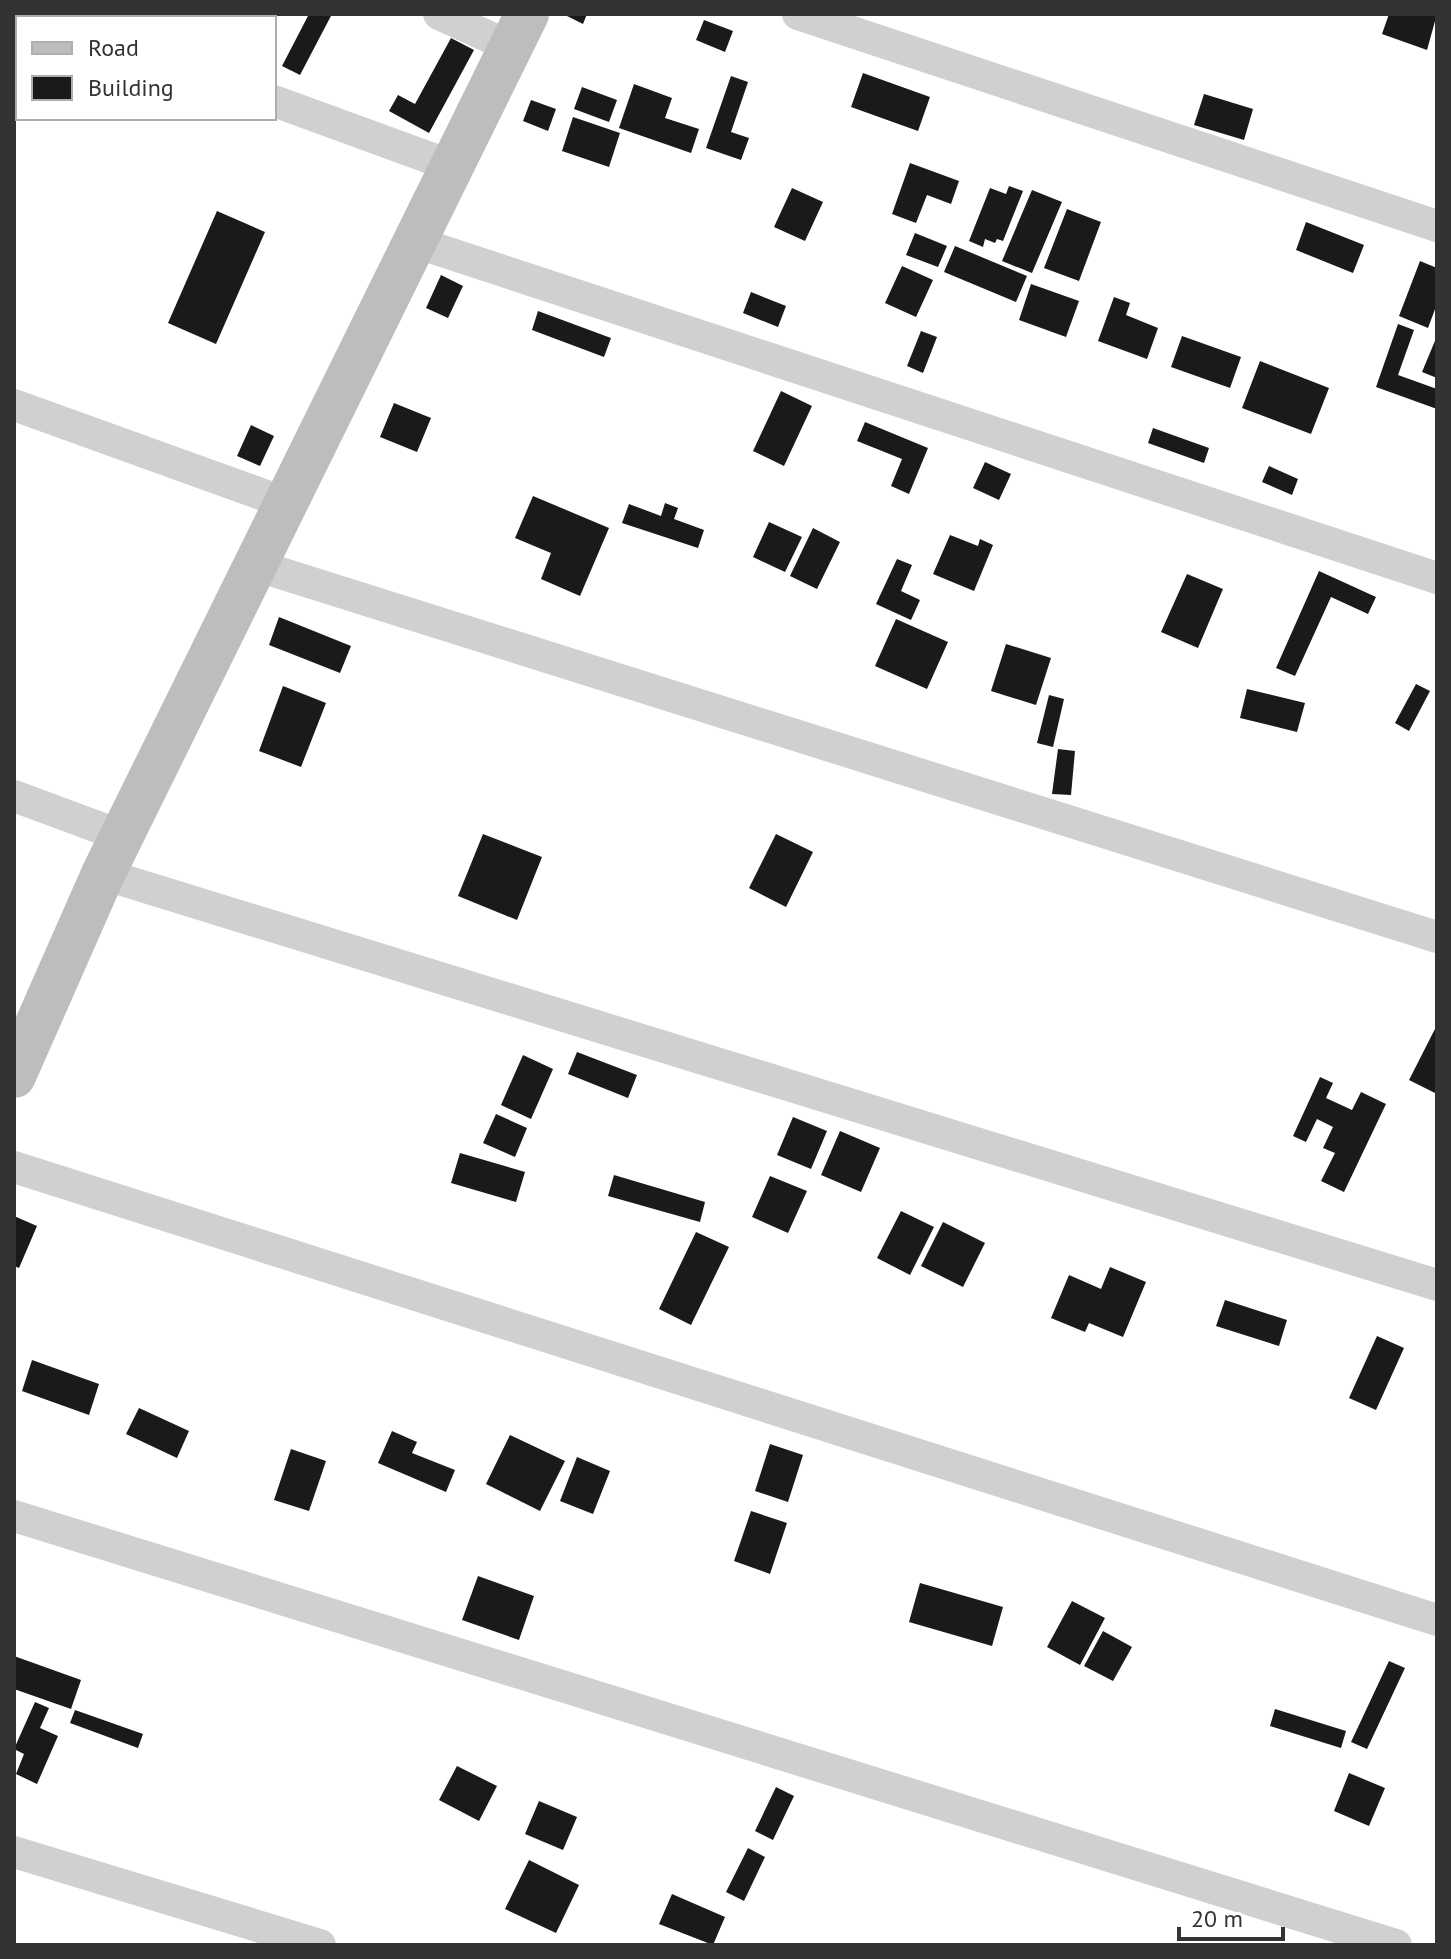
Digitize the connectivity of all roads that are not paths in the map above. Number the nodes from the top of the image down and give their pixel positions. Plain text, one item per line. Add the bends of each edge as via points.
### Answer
1 (439, 14) edge
2 (798, 14) edge
3 (519, 30) edge
4 (276, 102) edge
5 (452, 166) junction
6 (1437, 226) edge
7 (415, 242) junction
8 (14, 405) edge
9 (286, 503) junction
10 (255, 565) junction
11 (1437, 578) edge
12 (14, 796) edge
13 (112, 855) junction
14 (1437, 937) edge
15 (14, 1076) edge
16 (14, 1167) edge
17 (1437, 1285) edge
18 (14, 1516) edge
19 (1437, 1620) edge
20 (14, 1852) edge
21 (320, 1945) edge
22 (1396, 1945) edge

1 - 3 street
2 - 6 street
3 - 5 main road
4 - 5 street
5 - 7 main road
7 - 9 main road
7 - 11 street
8 - 9 street
9 - 10 main road
10 - 13 main road
10 - 14 street
12 - 13 street
13 - 15 main road
13 - 17 street
16 - 19 street
18 - 22 street
20 - 21 street

